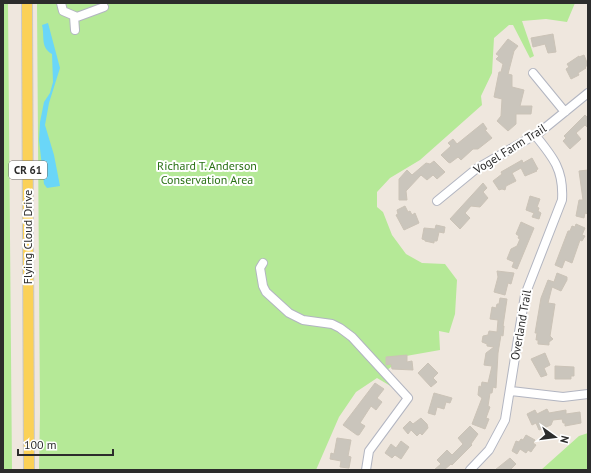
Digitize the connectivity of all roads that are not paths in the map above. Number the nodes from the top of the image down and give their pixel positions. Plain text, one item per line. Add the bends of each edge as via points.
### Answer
1 (27, 3) edge
2 (61, 3) edge
3 (104, 7) dead end
4 (74, 16) junction
5 (75, 30) dead end
6 (533, 73) dead end
7 (588, 93) edge
8 (565, 112) junction
9 (535, 135) junction
10 (437, 201) dead end
11 (263, 263) dead end
12 (511, 391) junction
13 (588, 394) edge
14 (29, 470) edge
15 (366, 470) edge
16 (470, 470) edge

1 - 14 main road, Flying Cloud Drive / CR 61
2 - 4 street via 63,12
3 - 4 street
4 - 5 street
6 - 8 street
7 - 8 street, Vogel Farm Trail
8 - 9 street, Vogel Farm Trail
9 - 10 street, Vogel Farm Trail via 476,169
9 - 12 street, Overland Trail via 556,163 562,181 562,200 525,295
11 - 15 street via 260,268 263,286 289,313 303,320 332,324 340,328 408,398 369,451
12 - 13 street via 563,397
12 - 16 street, Overland Trail via 505,420 498,435 490,450

